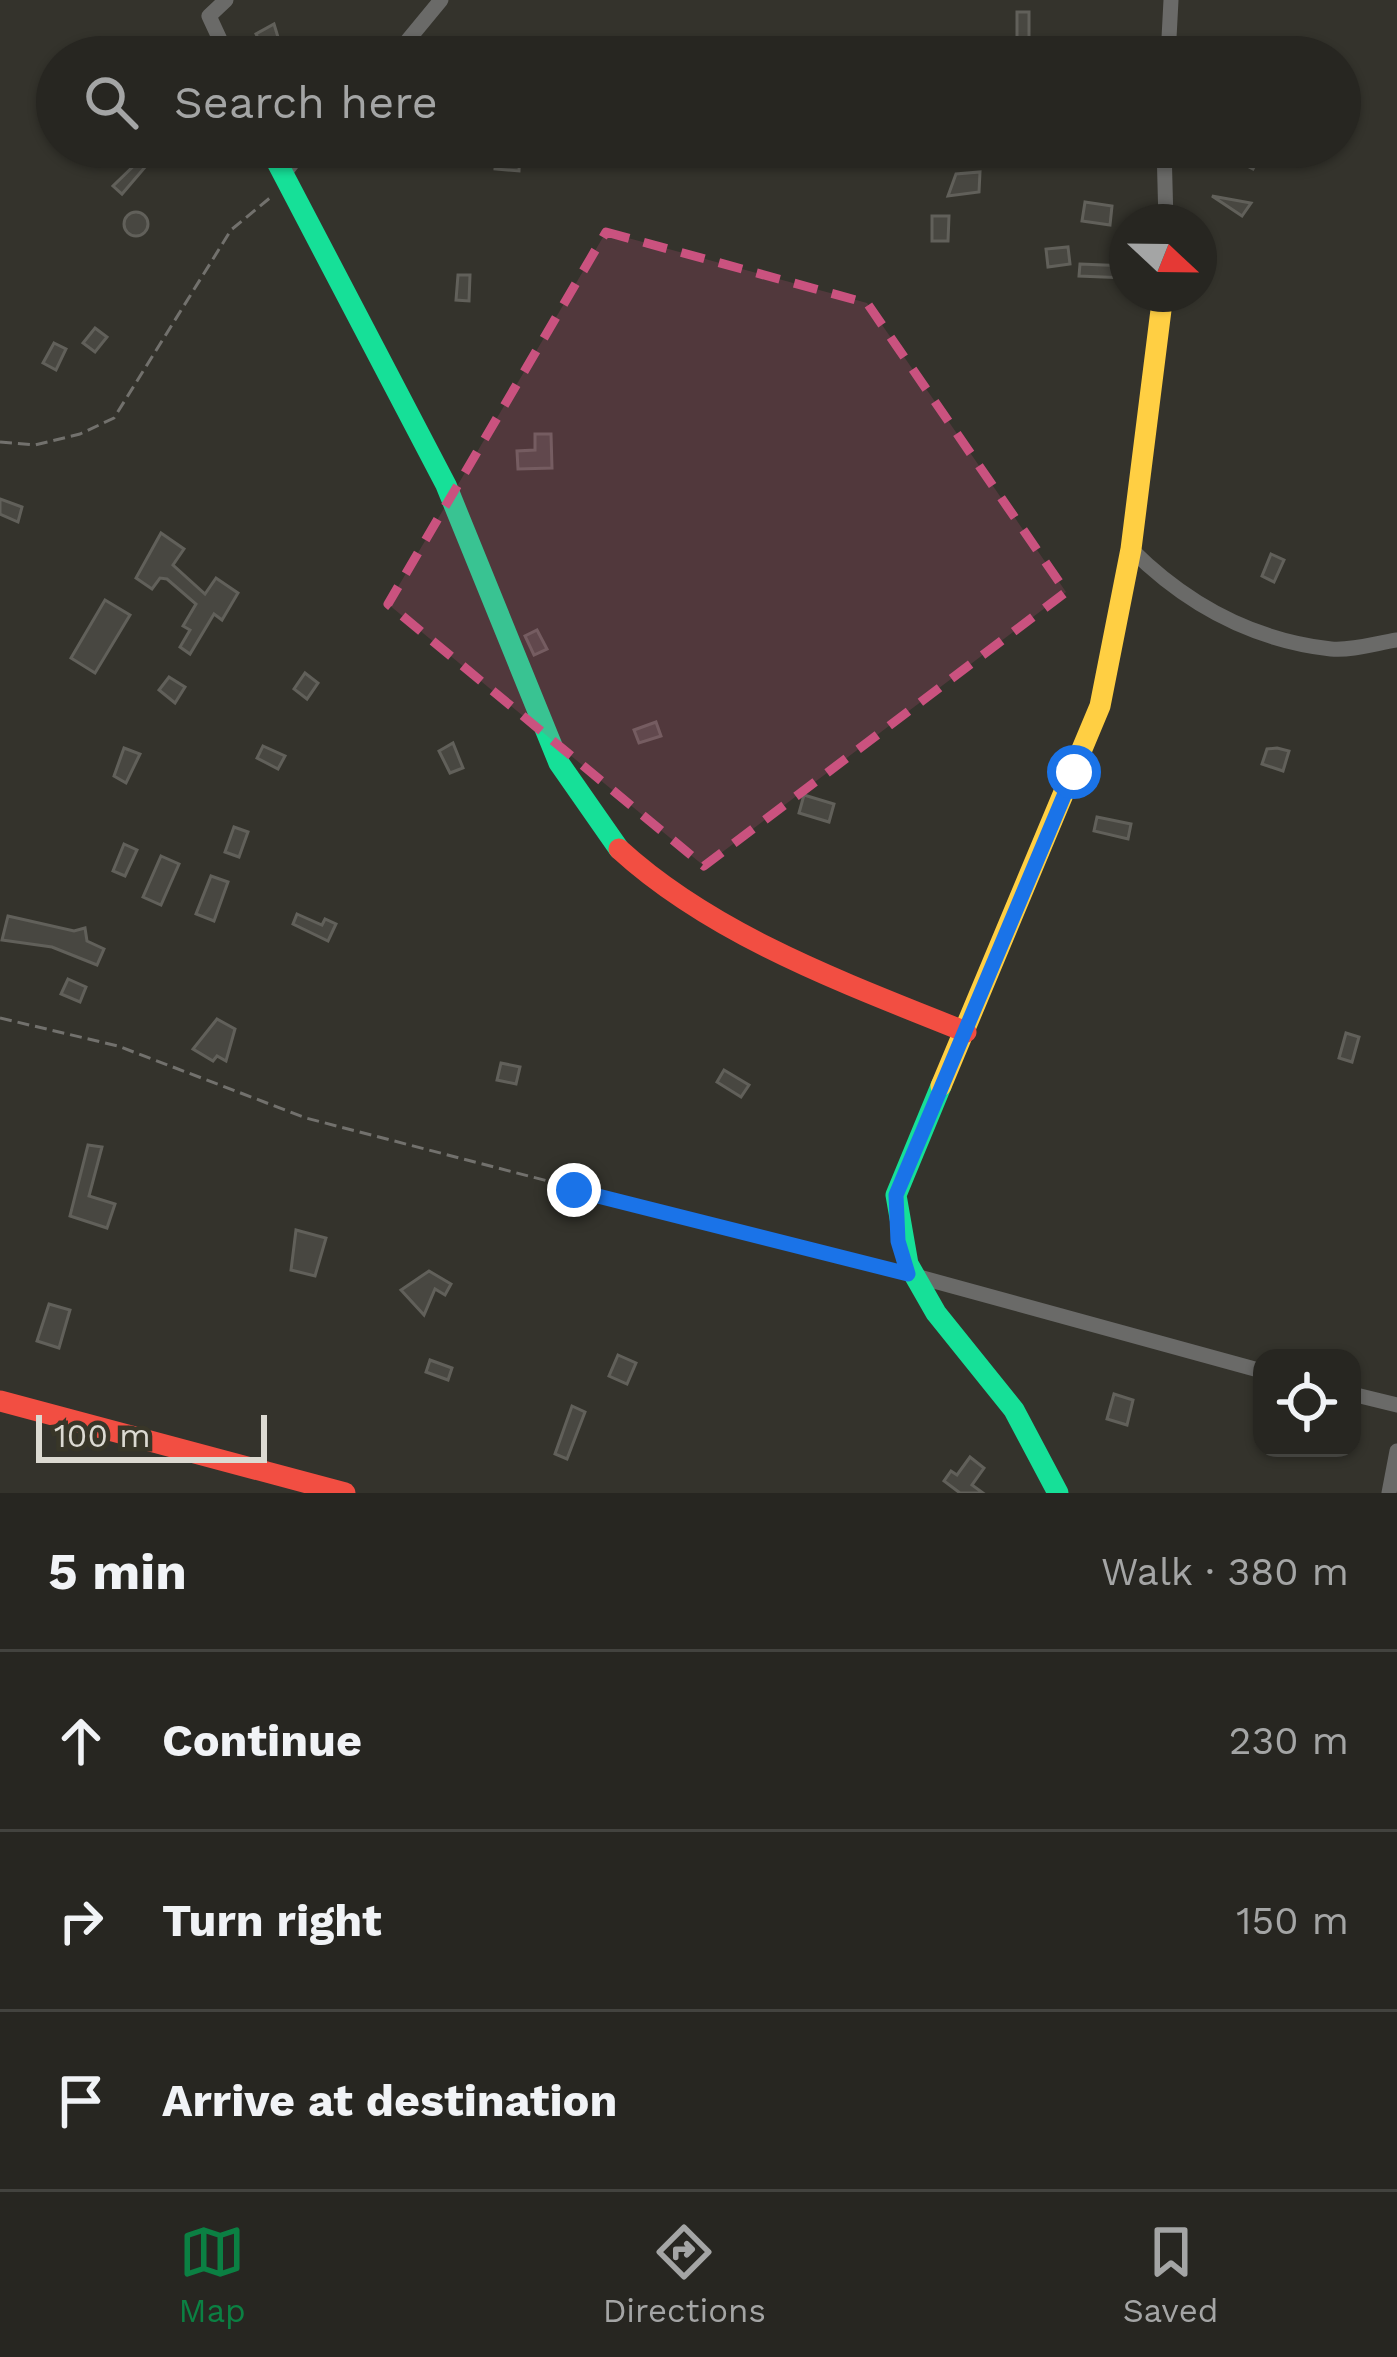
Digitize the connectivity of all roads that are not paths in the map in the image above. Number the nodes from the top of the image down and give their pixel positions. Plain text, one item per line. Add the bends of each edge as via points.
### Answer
1 (226, 0) edge
2 (441, 0) edge
3 (1171, 0) edge
4 (218, 36) edge
5 (411, 36) edge
6 (1169, 36) edge
7 (279, 168) edge
8 (292, 168) edge
9 (1165, 168) edge
10 (284, 180) junction
11 (1166, 204) edge
12 (1160, 312) edge
13 (1131, 549) junction
14 (1397, 640) edge
15 (966, 1032) junction
16 (908, 1274) junction
17 (1253, 1369) edge
18 (1361, 1396) edge
19 (0, 1401) edge
20 (1397, 1406) edge
21 (1397, 1450) edge
22 (345, 1493) edge
23 (1058, 1493) edge
24 (1389, 1493) edge

1 - 4 street via 209,16
2 - 5 street
3 - 6 street
7 - 10 street
8 - 10 street
9 - 11 street
10 - 15 street via 447,486 568,776 614,845 702,910
12 - 13 street
13 - 14 street via 1198,608 1257,631 1335,650
13 - 15 street via 1100,706
15 - 16 street via 896,1195
16 - 17 street
16 - 23 street via 1013,1409
18 - 20 street
19 - 22 street
21 - 24 street

